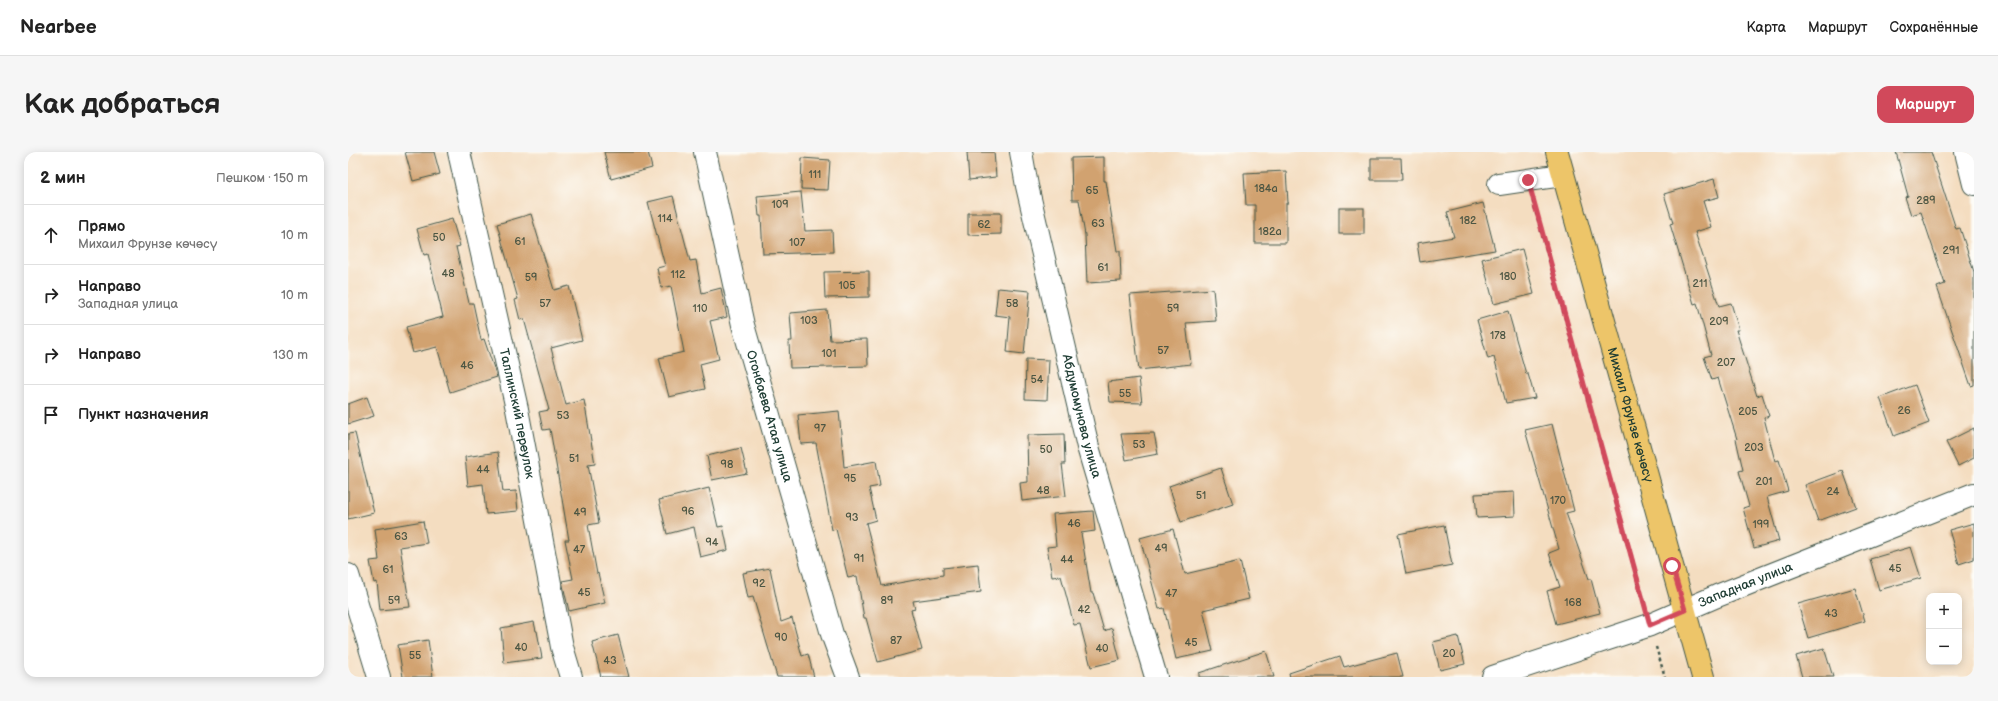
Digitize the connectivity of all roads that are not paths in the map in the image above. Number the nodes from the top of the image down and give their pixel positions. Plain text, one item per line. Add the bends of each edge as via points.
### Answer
1 (459, 152) edge
2 (705, 152) edge
3 (1021, 152) edge
4 (1557, 152) edge
5 (1966, 152) edge
6 (1563, 175) junction
7 (1500, 184) dead end
8 (1974, 184) edge
9 (1974, 494) edge
10 (348, 575) edge
11 (1685, 610) junction
12 (379, 677) edge
13 (571, 677) edge
14 (848, 677) edge
15 (1156, 677) edge
16 (1493, 677) edge
17 (1703, 677) edge

1 - 13 street, Таллинский переулок via 517,408 562,646
2 - 14 street, Огонбаева Атая улица via 743,325 832,634
3 - 15 street, Абдумомунова улица via 1088,447
4 - 6 main road, Михаил Фрунзе көчөсү
5 - 8 street
6 - 7 street
6 - 11 main road, Михаил Фрунзе көчөсү
9 - 11 street, Западная улица
10 - 12 street
11 - 16 street, Западная улица via 1650,625
11 - 17 main road, Михаил Фрунзе көчөсү

